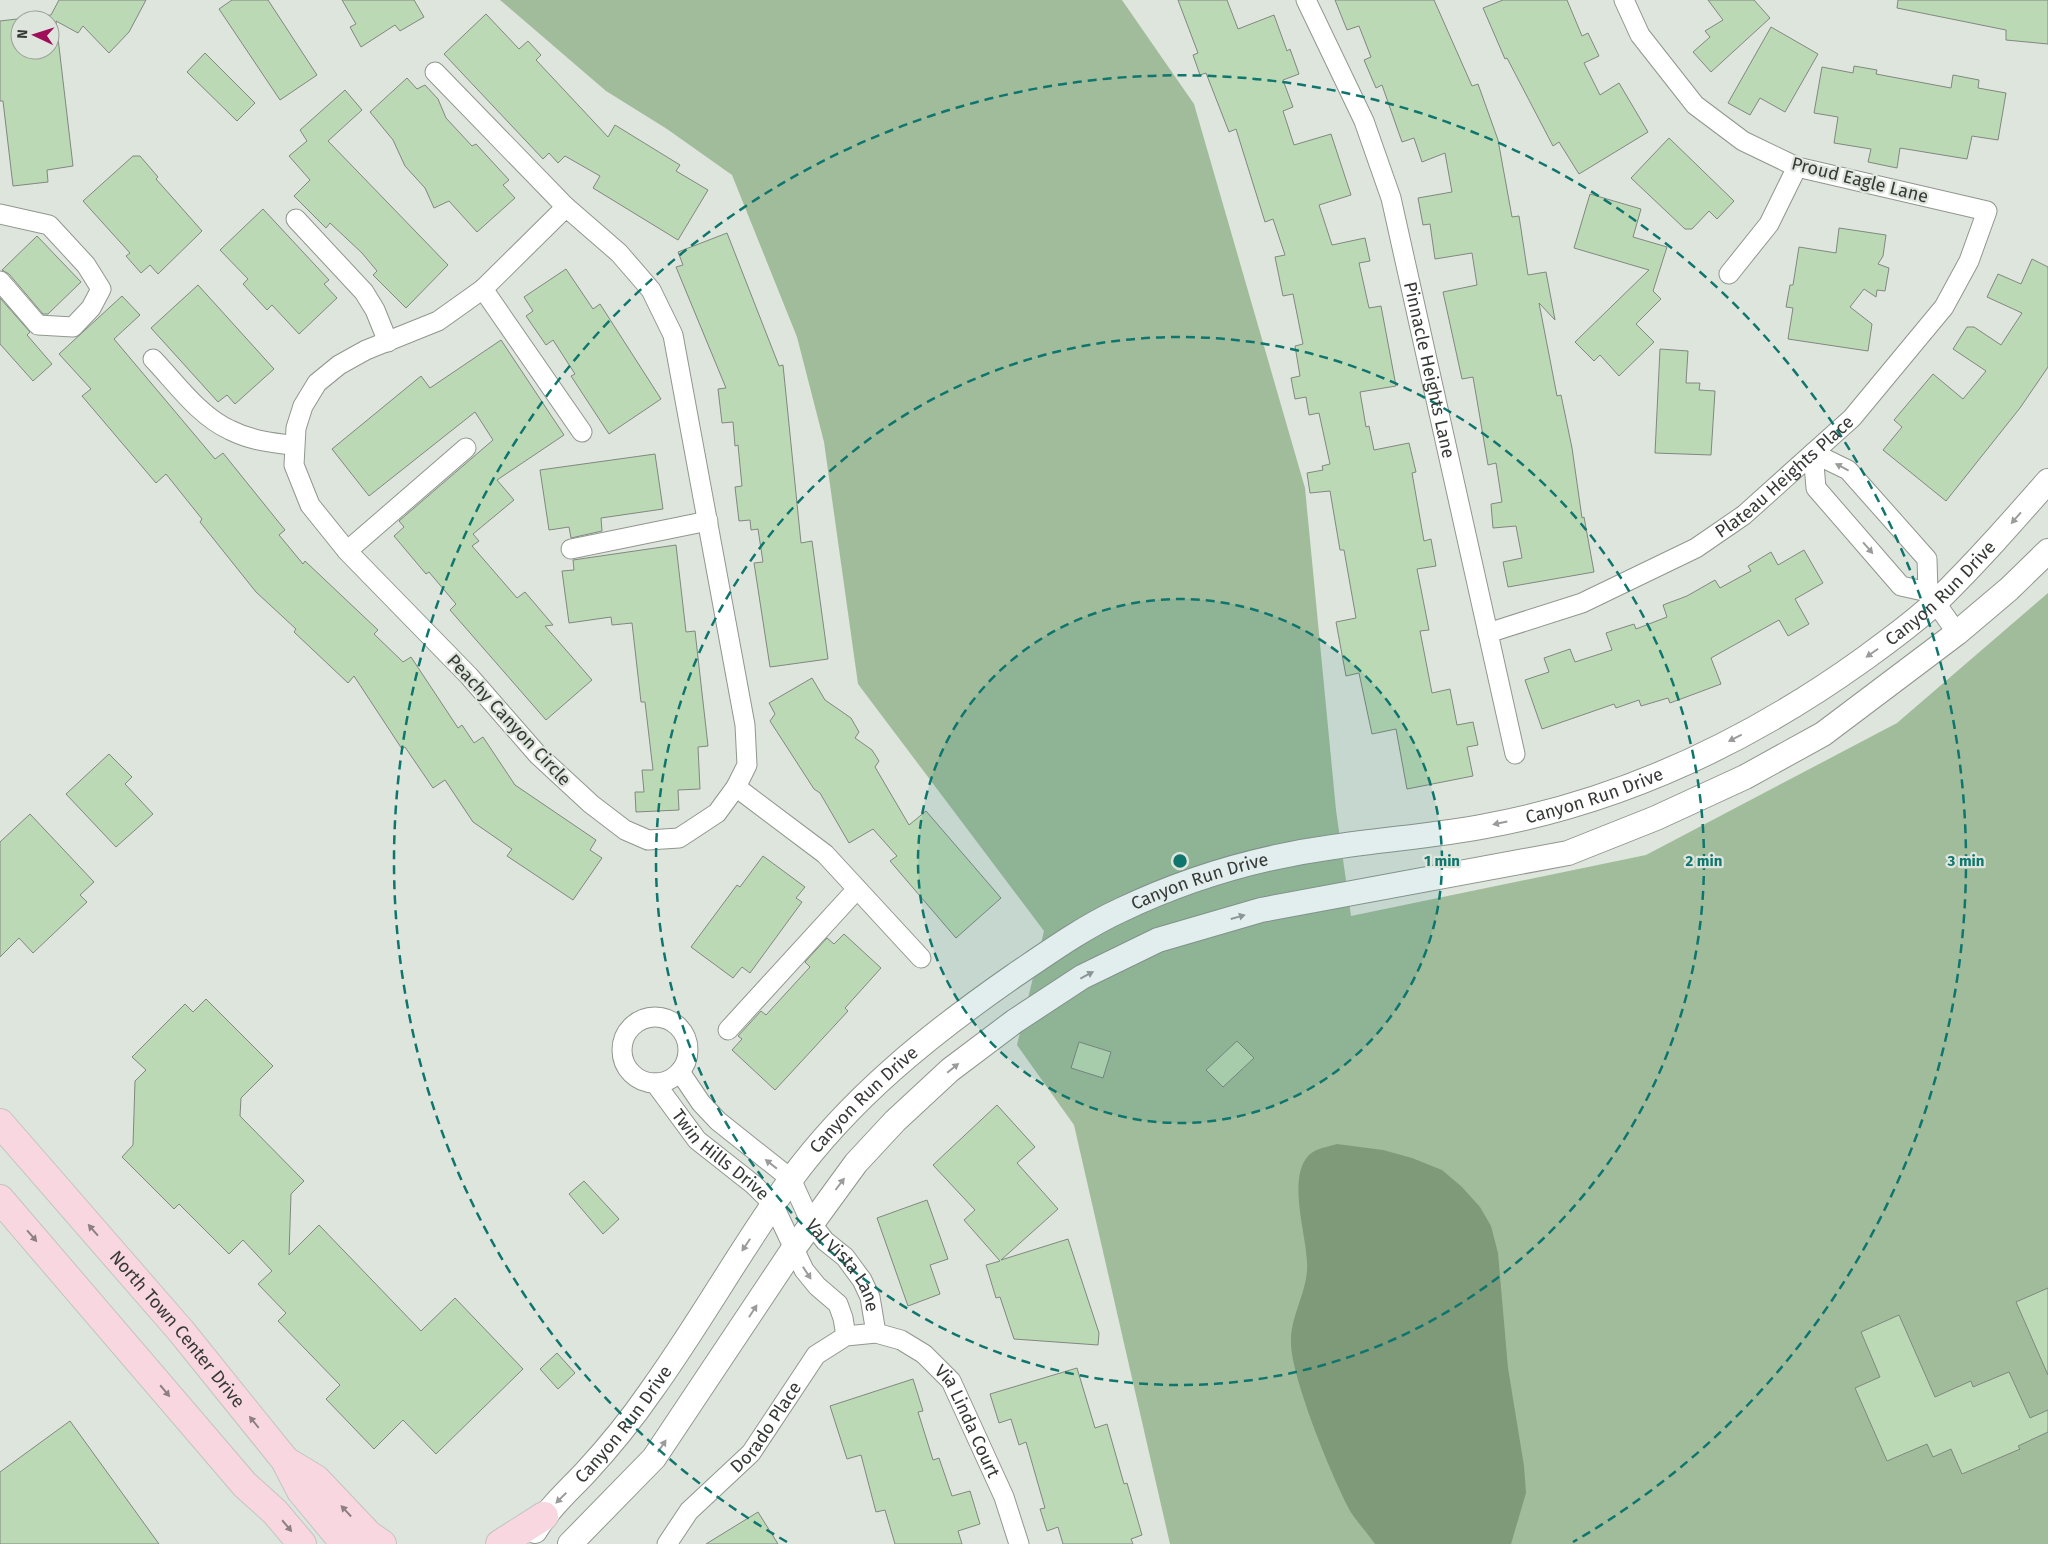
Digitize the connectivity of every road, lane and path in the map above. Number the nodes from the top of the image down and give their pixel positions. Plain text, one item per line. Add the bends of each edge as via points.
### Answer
1 (1306, 0) edge
2 (1624, 0) edge
3 (435, 72) dead end
4 (1797, 167) junction
5 (566, 207) junction
6 (1987, 211) joint
7 (0, 214) edge
8 (296, 219) dead end
9 (1730, 274) dead end
10 (0, 281) edge
11 (483, 289) junction
12 (388, 342) junction
13 (153, 359) dead end
14 (582, 432) dead end
15 (294, 445) junction
16 (466, 448) dead end
17 (1814, 453) junction
18 (2048, 481) edge
19 (708, 521) junction
20 (572, 549) dead end
21 (346, 551) junction
22 (2048, 551) edge
23 (1931, 597) junction
24 (1488, 633) junction
25 (1957, 633) junction
26 (1515, 754) dead end
27 (736, 787) junction
28 (858, 889) junction
29 (921, 958) dead end
30 (728, 1030) dead end
31 (680, 1072) junction
32 (656, 1083) junction
33 (0, 1123) edge
34 (791, 1179) junction
35 (0, 1200) edge
36 (801, 1201) joint
37 (774, 1204) junction
38 (811, 1223) junction
39 (784, 1226) joint
40 (794, 1248) junction
41 (876, 1333) junction
42 (846, 1336) junction
43 (285, 1460) junction
44 (246, 1486) junction
45 (544, 1516) junction
46 (278, 1544) edge
47 (302, 1544) edge
48 (345, 1544) edge
49 (382, 1544) edge
50 (500, 1544) edge
51 (525, 1544) edge
52 (570, 1544) edge
53 (667, 1544) edge
54 (1019, 1544) edge

1 - 24 street, Pinnacle Heights Lane via 1364,122 1391,198
2 - 4 street, Proud Eagle Lane via 1640,35 1695,105 1743,141
3 - 5 street, Peachy Canyon Circle
4 - 6 street, Proud Eagle Lane
4 - 9 street via 1769,224
5 - 11 street, Peachy Canyon Circle
5 - 19 street, Peachy Canyon Circle via 619,253 651,290 673,335
6 - 17 street, Plateau Heights Place via 1969,261 1944,307 1852,418
7 - 10 street via 49,225 86,265 101,289 91,308 73,327 38,325
8 - 12 street via 364,292
11 - 12 street, Peachy Canyon Circle via 438,321
11 - 14 street
12 - 15 street, Peachy Canyon Circle via 339,365 317,383 303,406
13 - 15 street via 204,413 228,430 262,441
15 - 21 street, Peachy Canyon Circle via 294,465 310,505
16 - 21 street
23 -> 17 street via 1927,559 1848,470
17 -> 23 street via 1816,488 1901,586
17 - 24 street, Plateau Heights Place via 1744,515 1696,548 1582,603
18 -> 23 street, Canyon Run Drive via 2009,526
19 - 20 street
19 - 27 street, Peachy Canyon Circle via 745,725 747,764
21 - 27 street, Peachy Canyon Circle via 469,676 538,755 591,804 625,830 648,840 679,838 717,813
22 - 25 street, Canyon Run Drive
23 - 25 street
23 -> 34 street, Canyon Run Drive via 1888,641 1802,700 1744,734 1649,780 1555,810 1486,826 1331,847 1264,860 1210,875 1120,910 1030,964 934,1033 834,1125
24 - 26 street, Pinnacle Heights Lane
38 -> 25 street, Canyon Run Drive via 856,1163 950,1070 1015,1020 1082,977 1158,940 1261,910 1568,853 1656,818 1745,777 1823,734
27 - 28 street via 825,854
28 - 29 street
28 - 30 street
31 - 32 street via 673,1078
31 - 32 street via 688,1050 681,1029 662,1018 643,1019 634,1024 625,1036 622,1055 637,1078
34 -> 31 street, Twin Hills Drive via 718,1122
32 - 37 street, Twin Hills Drive via 697,1140 754,1184
43 -> 33 main road, North Town Center Drive via 181,1331
34 - 36 street, Twin Hills Drive
34 - 37 street, Canyon Run Drive
35 -> 44 main road
36 - 38 street, Val Vista Lane
37 - 39 street, Twin Hills Drive
37 -> 45 street, Canyon Run Drive via 635,1414
38 - 40 street, Canyon Run Drive
38 - 41 street, Val Vista Lane via 862,1280 870,1297
39 - 40 street, Val Vista Lane
40 -> 42 street, Val Vista Lane via 810,1279 838,1304
52 -> 40 street, Canyon Run Drive via 654,1458
41 - 42 street, Dorado Place
41 - 54 street, Via Linda Court via 901,1340 924,1354 951,1381 1004,1497
42 - 53 street, Dorado Place via 816,1355 751,1454 689,1511
43 - 48 main road, North Town Center Drive via 301,1491
49 -> 43 main road via 369,1535 316,1480
44 - 46 main road via 260,1523
44 -> 47 main road via 275,1512
45 - 50 main road
45 - 51 street, Canyon Run Drive

